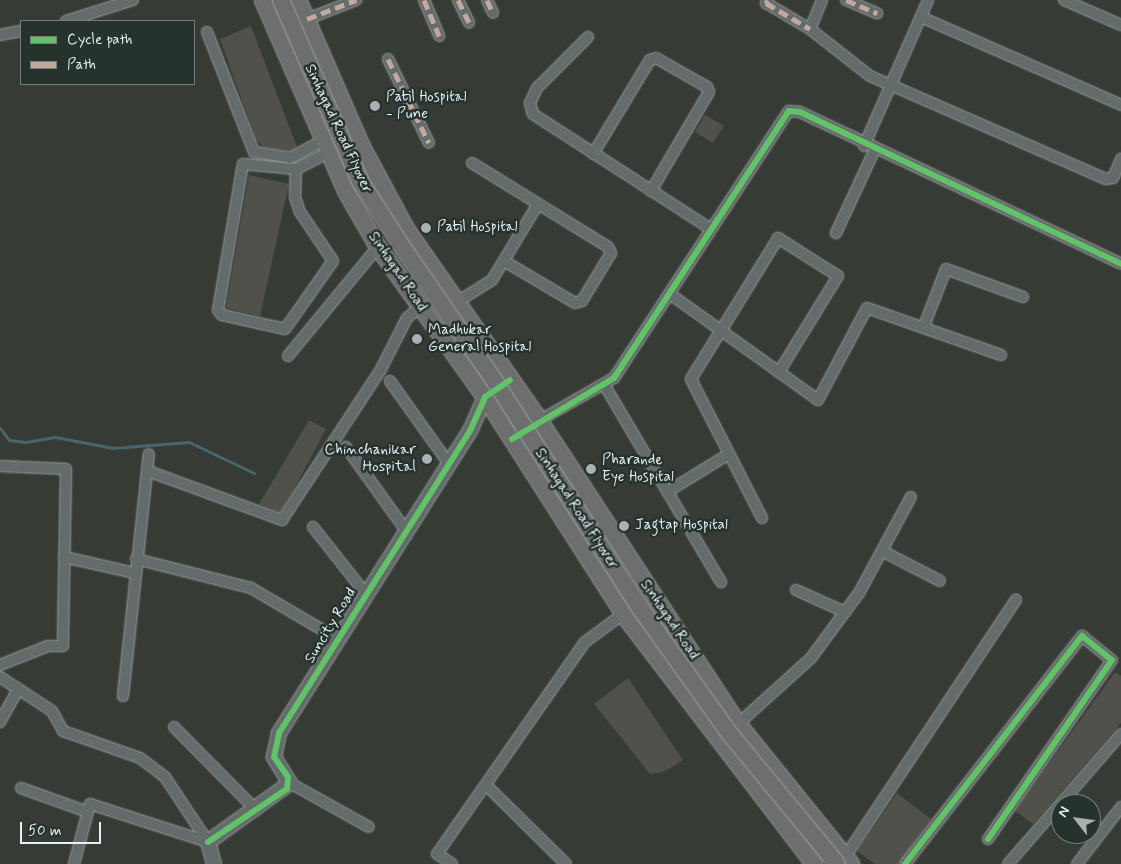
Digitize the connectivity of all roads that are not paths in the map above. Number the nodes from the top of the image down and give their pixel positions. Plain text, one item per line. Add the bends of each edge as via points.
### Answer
1 (132, 0) edge
2 (263, 0) edge
3 (272, 0) edge
4 (281, 0) edge
5 (298, 0) edge
6 (356, 0) edge
7 (424, 0) edge
8 (458, 0) edge
9 (488, 0) edge
10 (768, 0) edge
11 (822, 0) edge
12 (846, 0) edge
13 (928, 0) edge
14 (1064, 0) edge
15 (493, 13) dead end
16 (877, 13) dead end
17 (920, 17) junction
18 (307, 19) junction
19 (69, 20) edge
20 (469, 23) dead end
21 (1121, 25) edge
22 (810, 28) junction
23 (20, 31) edge
24 (207, 32) dead end
25 (0, 35) edge
26 (440, 36) dead end
27 (588, 37) dead end
28 (388, 59) dead end
29 (891, 85) junction
30 (1121, 104) edge
31 (429, 143) dead end
32 (326, 146) junction
33 (864, 146) junction
34 (874, 151) junction
35 (593, 154) junction
36 (1121, 159) edge
37 (472, 163) dead end
38 (296, 169) junction
39 (651, 191) junction
40 (538, 204) junction
41 (711, 229) junction
42 (836, 233) dead end
43 (378, 247) junction
44 (504, 261) junction
45 (1121, 264) edge
46 (670, 294) junction
47 (1023, 298) dead end
48 (454, 304) junction
49 (421, 306) junction
50 (924, 326) junction
51 (719, 332) junction
52 (1002, 355) dead end
53 (288, 356) dead end
54 (779, 372) junction
55 (510, 380) junction
56 (390, 381) dead end
57 (605, 386) junction
58 (485, 397) junction
59 (539, 420) junction
60 (512, 439) junction
61 (346, 446) dead end
62 (149, 454) dead end
63 (730, 454) junction
64 (447, 462) junction
65 (0, 466) edge
66 (148, 472) junction
67 (667, 492) junction
68 (910, 497) dead end
69 (762, 518) dead end
70 (313, 527) dead end
71 (405, 529) junction
72 (882, 551) junction
73 (64, 557) junction
74 (136, 559) junction
75 (135, 573) junction
76 (940, 581) dead end
77 (720, 582) dead end
78 (796, 590) dead end
79 (366, 594) junction
80 (1016, 600) dead end
81 (846, 612) junction
82 (623, 614) junction
83 (338, 639) junction
84 (0, 665) edge
85 (0, 677) edge
86 (18, 689) junction
87 (123, 696) dead end
88 (0, 722) edge
89 (738, 724) junction
90 (174, 727) dead end
91 (1121, 734) edge
92 (290, 783) junction
93 (486, 785) junction
94 (21, 788) dead end
95 (1121, 807) edge
96 (256, 810) junction
97 (88, 812) junction
98 (369, 827) dead end
99 (988, 839) dead end
100 (208, 842) junction
101 (845, 862) edge
102 (74, 864) edge
103 (214, 864) edge
104 (452, 864) edge
105 (566, 864) edge
106 (814, 864) edge
107 (826, 864) edge
108 (905, 864) edge
109 (1008, 864) edge
110 (1077, 864) edge

1 - 19 street
2 - 32 main road, Sinhagad Road
3 - 107 main road, Sinhagad Road Flyover via 354,185 388,243 686,688
4 - 101 main road, Sinhagad Road Flyover, bridge via 340,140 395,236 494,380 640,608 730,734
5 - 18 main road, Sinhagad Road
6 - 18 street
7 - 26 street
8 - 20 street
9 - 15 street
10 - 22 street via 766,3
11 - 22 street
12 - 16 street
13 - 17 street
14 - 21 street
17 - 29 street
17 - 30 street
18 - 48 main road, Sinhagad Road via 377,176
22 - 29 street via 870,76
23 - 25 street
24 - 32 street via 254,152 290,158
27 - 35 street via 537,88 530,103 538,121
28 - 31 street
29 - 33 street
29 - 36 street via 1106,179 1113,178
32 - 38 street
32 - 43 main road, Sinhagad Road
33 - 34 street
33 - 41 street via 800,112 789,111
34 - 42 street
34 - 45 street
35 - 39 street
35 - 39 street via 650,60 656,58 707,87 708,92
37 - 40 street
38 - 38 street via 295,197 300,212 333,262 286,329 222,315 218,310 243,164
39 - 41 street
40 - 44 street
40 - 44 street via 608,247 610,257 575,303
41 - 46 street
43 - 49 main road, Sinhagad Road
43 - 53 street
44 - 48 street via 492,280
46 - 51 street
46 - 57 street
47 - 50 street via 946,269
48 - 55 main road, Sinhagad Road
49 - 58 main road, Sinhagad Road
49 - 66 street via 407,318 381,369 282,520
50 - 52 street
50 - 54 street via 868,308 818,400
51 - 54 street
51 - 54 street via 778,238 838,276
51 - 63 street via 692,379
55 - 58 street
55 - 59 main road, Sinhagad Road
56 - 64 street
57 - 59 street
57 - 67 street
58 - 60 main road, Sinhagad Road
58 - 64 street, Suncity Road via 470,431
59 - 60 street
59 - 89 main road, Sinhagad Road
60 - 82 main road, Sinhagad Road
61 - 71 street
62 - 66 street
63 - 67 street
63 - 69 street
64 - 71 street, Suncity Road
65 - 73 street via 66,469
66 - 74 street
67 - 77 street
68 - 72 street
70 - 79 street
71 - 79 street, Suncity Road
72 - 76 street
72 - 81 street
73 - 75 street
73 - 84 street via 63,646 48,646
74 - 75 street
74 - 83 street via 251,588
75 - 87 street
78 - 81 street
79 - 83 street, Suncity Road
80 - 101 street
81 - 89 street via 811,658
82 - 93 street via 584,642
82 - 106 main road, Sinhagad Road via 682,697
83 - 92 street, Suncity Road via 279,733 276,760
85 - 86 street
86 - 88 street
86 - 100 street via 52,711 63,731 140,758 165,777
89 - 101 main road, Sinhagad Road
90 - 96 street
91 - 109 street
92 - 96 street
92 - 98 street
93 - 104 street via 437,854
93 - 105 street
94 - 97 street
95 - 110 street
96 - 100 street
97 - 100 street via 90,804
97 - 102 street
99 - 108 street via 1112,660 1082,636
100 - 103 street

